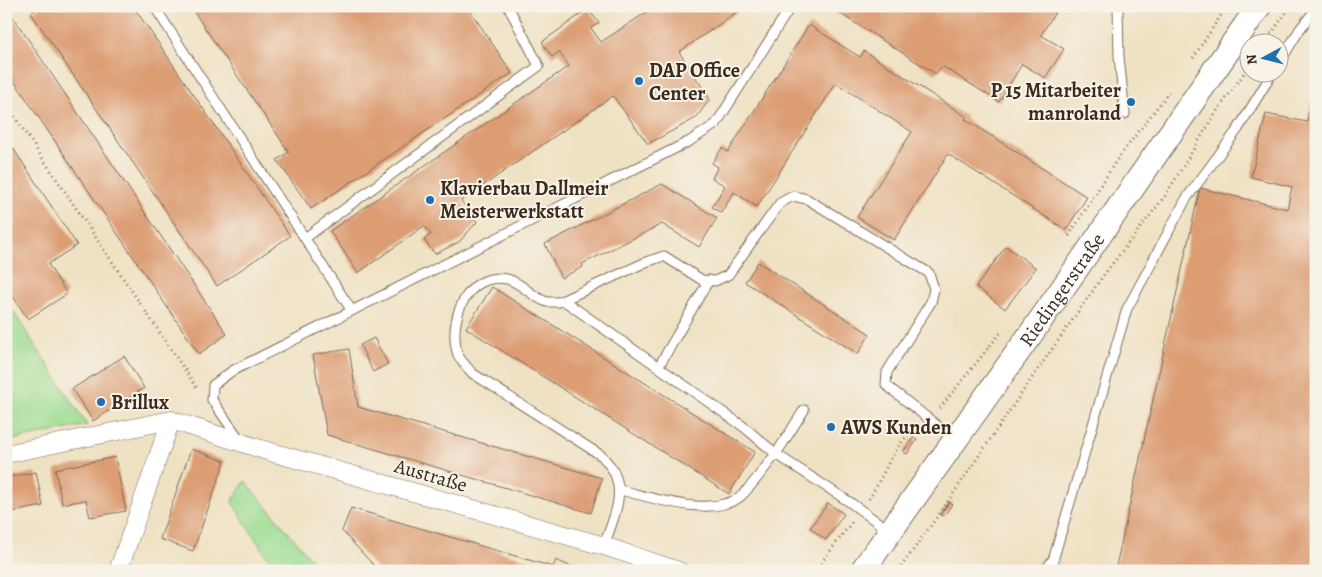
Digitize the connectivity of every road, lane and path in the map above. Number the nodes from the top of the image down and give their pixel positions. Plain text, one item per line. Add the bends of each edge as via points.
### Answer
1 (154, 6) edge
2 (508, 6) edge
3 (791, 6) edge
4 (1118, 6) edge
5 (1227, 6) edge
6 (1259, 6) edge
7 (1291, 6) edge
8 (1316, 9) edge
9 (1272, 32) edge
10 (1290, 46) edge
11 (1192, 59) dead end
12 (1240, 79) edge
13 (1267, 82) edge
14 (1171, 89) dead end
15 (6, 104) edge
16 (1125, 114) dead end
17 (305, 238) junction
18 (1065, 242) dead end
19 (709, 280) junction
20 (563, 300) junction
21 (352, 311) junction
22 (1004, 328) dead end
23 (659, 366) junction
24 (212, 400) junction
25 (804, 410) dead end
26 (170, 420) junction
27 (928, 420) junction
28 (956, 440) junction
29 (242, 443) junction
30 (6, 454) edge
31 (776, 454) junction
32 (620, 490) junction
33 (861, 510) junction
34 (890, 531) junction
35 (604, 546) junction
36 (1054, 557) junction
37 (118, 571) edge
38 (679, 571) edge
39 (815, 571) edge
40 (862, 571) edge
41 (898, 571) edge
42 (1045, 571) edge
43 (1054, 571) edge

1 - 17 lane
2 - 17 lane via 540,66
3 - 21 lane via 716,124 690,141
4 - 16 lane
5 - 11 path
6 - 28 main road, Riedingerstraße
7 - 9 path
8 - 10 lane
12 - 41 path via 1165,196 1103,276
13 - 36 lane via 1238,129 1186,199 1127,309
14 - 18 path via 1116,161
15 - 24 path via 196,388
17 - 21 lane
19 - 20 lane via 702,280 664,256
19 - 23 lane
19 - 27 lane via 728,276 780,203 793,196 807,199 929,273 934,289 931,302 887,372 886,385
20 - 23 lane
20 - 32 lane via 546,302 508,279 484,281 468,293 458,310 454,330 458,356 472,373 602,456 615,473
21 - 24 lane via 232,371 214,385
22 - 27 path
23 - 31 lane
24 - 29 lane
25 - 31 lane
26 - 29 street, Austraße
26 - 30 street, Austraße
26 - 37 street
27 - 28 lane
27 - 33 path via 914,428 888,462 878,486
28 - 34 main road, Riedingerstraße
29 - 35 street, Austraße
31 - 32 lane via 740,496 723,504 687,505
31 - 33 lane
32 - 35 lane
33 - 34 lane
33 - 39 path
34 - 40 main road, Riedingerstraße
35 - 38 street, Austraße
36 - 42 lane
36 - 43 lane

